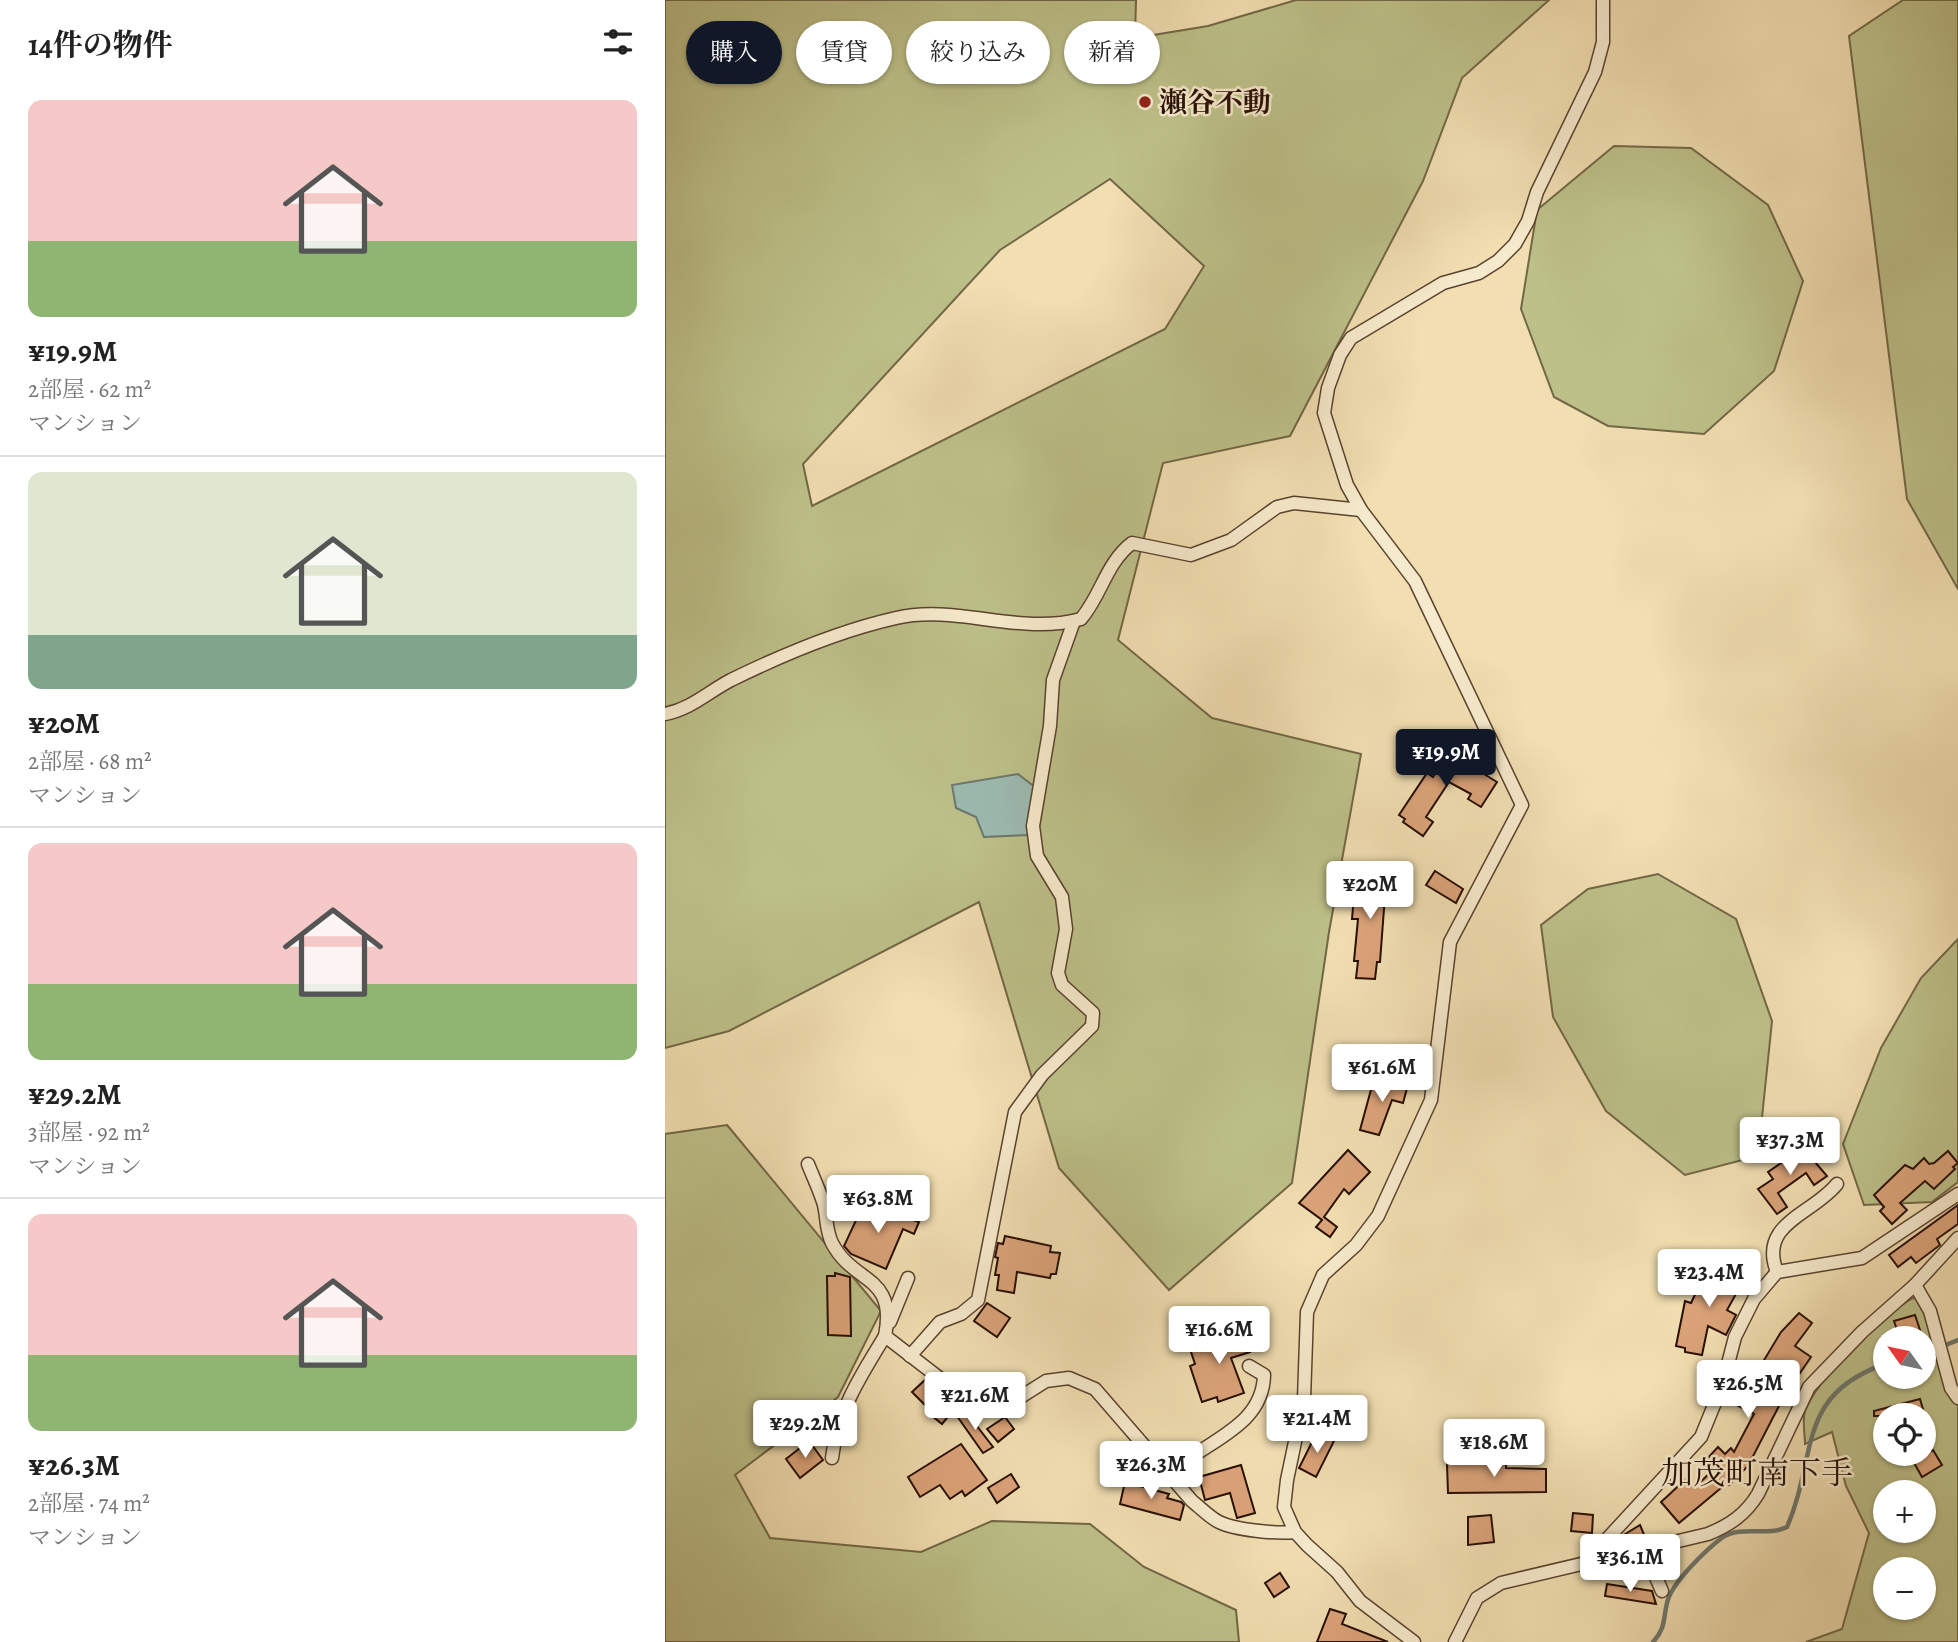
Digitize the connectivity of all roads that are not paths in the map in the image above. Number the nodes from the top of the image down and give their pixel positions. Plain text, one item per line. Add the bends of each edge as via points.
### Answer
1 (1603, 0) edge
2 (1361, 510) junction
3 (1074, 621) junction
4 (665, 715) edge
5 (808, 1164) dead end
6 (1837, 1184) dead end
7 (1958, 1194) edge
8 (1958, 1238) edge
9 (1777, 1272) junction
10 (908, 1278) dead end
11 (1915, 1286) junction
12 (884, 1336) junction
13 (909, 1356) junction
14 (1249, 1366) dead end
15 (1958, 1398) edge
16 (832, 1458) dead end
17 (1182, 1489) junction
18 (1295, 1532) junction
19 (1643, 1548) junction
20 (1585, 1563) junction
21 (1663, 1591) dead end
22 (1414, 1642) edge
23 (1455, 1642) edge

1 - 2 street via 1603,42 1595,72 1515,244 1479,273 1443,283 1366,327 1351,338 1340,355 1324,413 1347,485
2 - 3 street via 1294,503 1277,507 1230,540 1191,555 1132,543 1116,556 1091,608
2 - 18 street via 1415,581 1522,804 1450,942 1431,1100 1378,1216 1356,1245 1323,1275 1307,1312 1304,1399 1284,1507
3 - 4 street via 1033,624 927,613 897,618 828,637
3 - 13 street via 1053,680 1033,826 1037,856 1062,897 1066,929 1058,973 1062,985 1093,1013 1092,1026 1042,1075 1015,1112 978,1300 961,1314 940,1322
5 - 12 street via 836,1250 885,1296 889,1315
6 - 9 street via 1824,1200 1789,1222 1773,1239 1771,1258
7 - 9 street via 1861,1258
8 - 11 street
9 - 20 street via 1754,1299 1735,1337 1701,1437
10 - 12 street
11 - 15 street via 1926,1299 1951,1388
11 - 19 street via 1809,1387 1750,1507 1708,1534
12 - 13 street
12 - 16 street via 854,1387 835,1432
13 - 17 street via 973,1404 1000,1409 1046,1381 1069,1378 1095,1389
14 - 17 street via 1264,1375 1263,1391 1252,1412 1230,1433 1185,1462
17 - 18 street via 1220,1523 1280,1534
18 - 22 street via 1360,1601
19 - 20 street
19 - 21 street
20 - 23 street via 1489,1589 1469,1610

